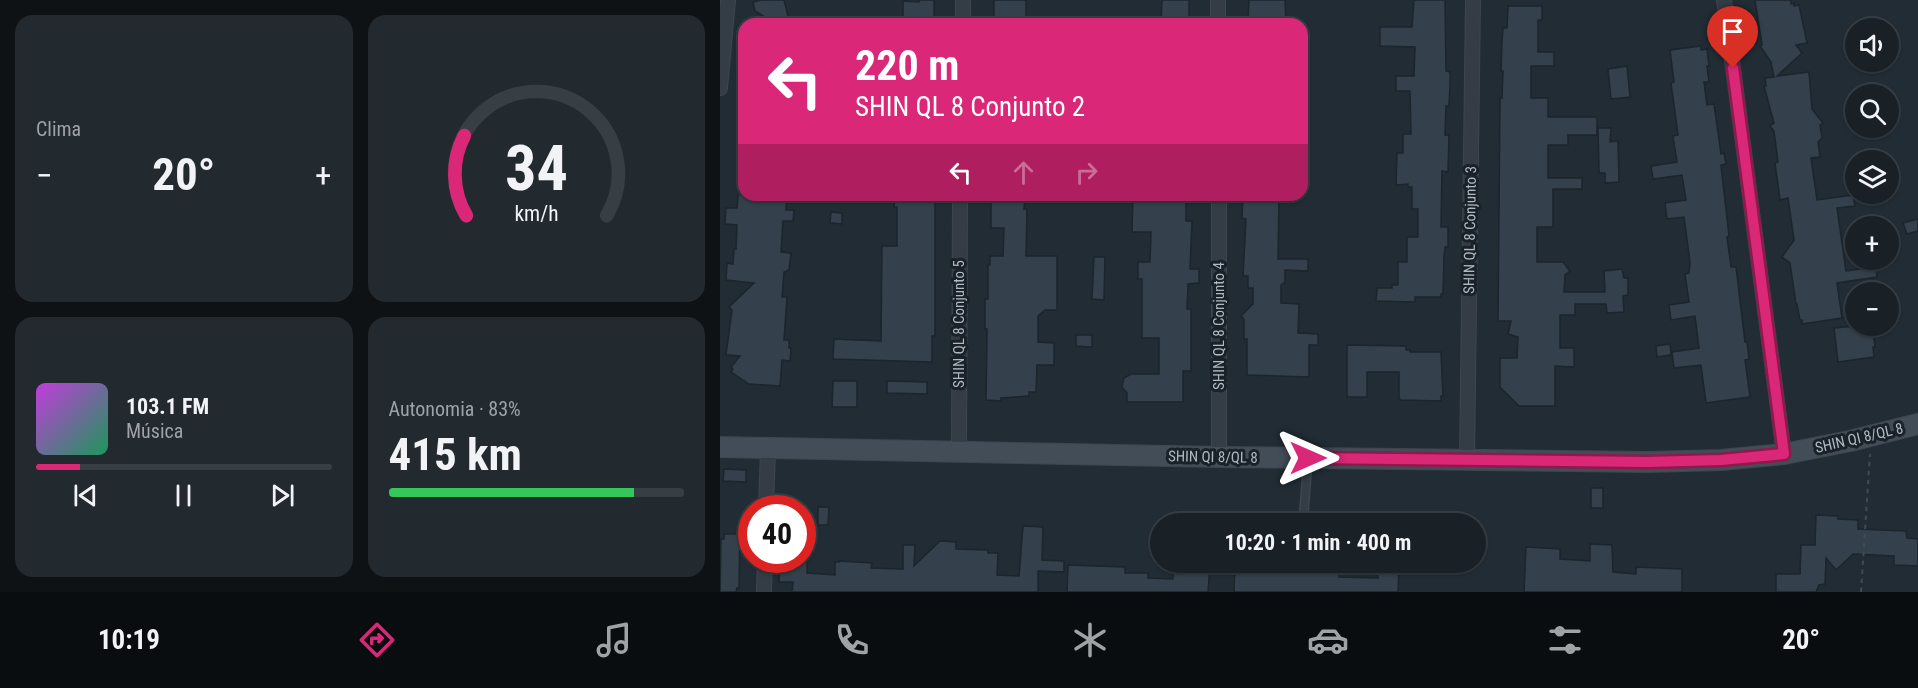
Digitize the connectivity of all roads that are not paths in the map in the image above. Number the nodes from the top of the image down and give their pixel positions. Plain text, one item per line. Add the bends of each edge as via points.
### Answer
1 (728, 0) edge
2 (963, 0) edge
3 (1218, 0) edge
4 (1473, 0) edge
5 (1724, 0) edge
6 (963, 18) edge
7 (1218, 18) edge
8 (720, 88) edge
9 (960, 201) edge
10 (1219, 201) edge
11 (1918, 424) edge
12 (720, 447) edge
13 (768, 449) junction
14 (959, 452) junction
15 (1784, 454) junction
16 (1219, 457) junction
17 (1308, 458) junction
18 (1467, 459) junction
19 (766, 495) edge
20 (1304, 513) edge
21 (765, 573) edge
22 (764, 592) edge

1 - 8 street
2 - 6 street
3 - 7 street
4 - 18 street, SHIN QL 8 Conjunto 3
5 - 15 street
9 - 14 street, SHIN QL 8 Conjunto 5
10 - 16 street, SHIN QL 8 Conjunto 4
11 - 15 street, SHIN QI 8/QL 8
12 - 13 street, SHIN QI 8/QL 8
13 - 14 street, SHIN QI 8/QL 8
13 - 19 street
14 - 16 street, SHIN QI 8/QL 8
15 - 18 street, SHIN QI 8/QL 8 via 1658,462
16 - 17 street, SHIN QI 8/QL 8
17 - 18 street, SHIN QI 8/QL 8
17 - 20 lane
21 - 22 street

